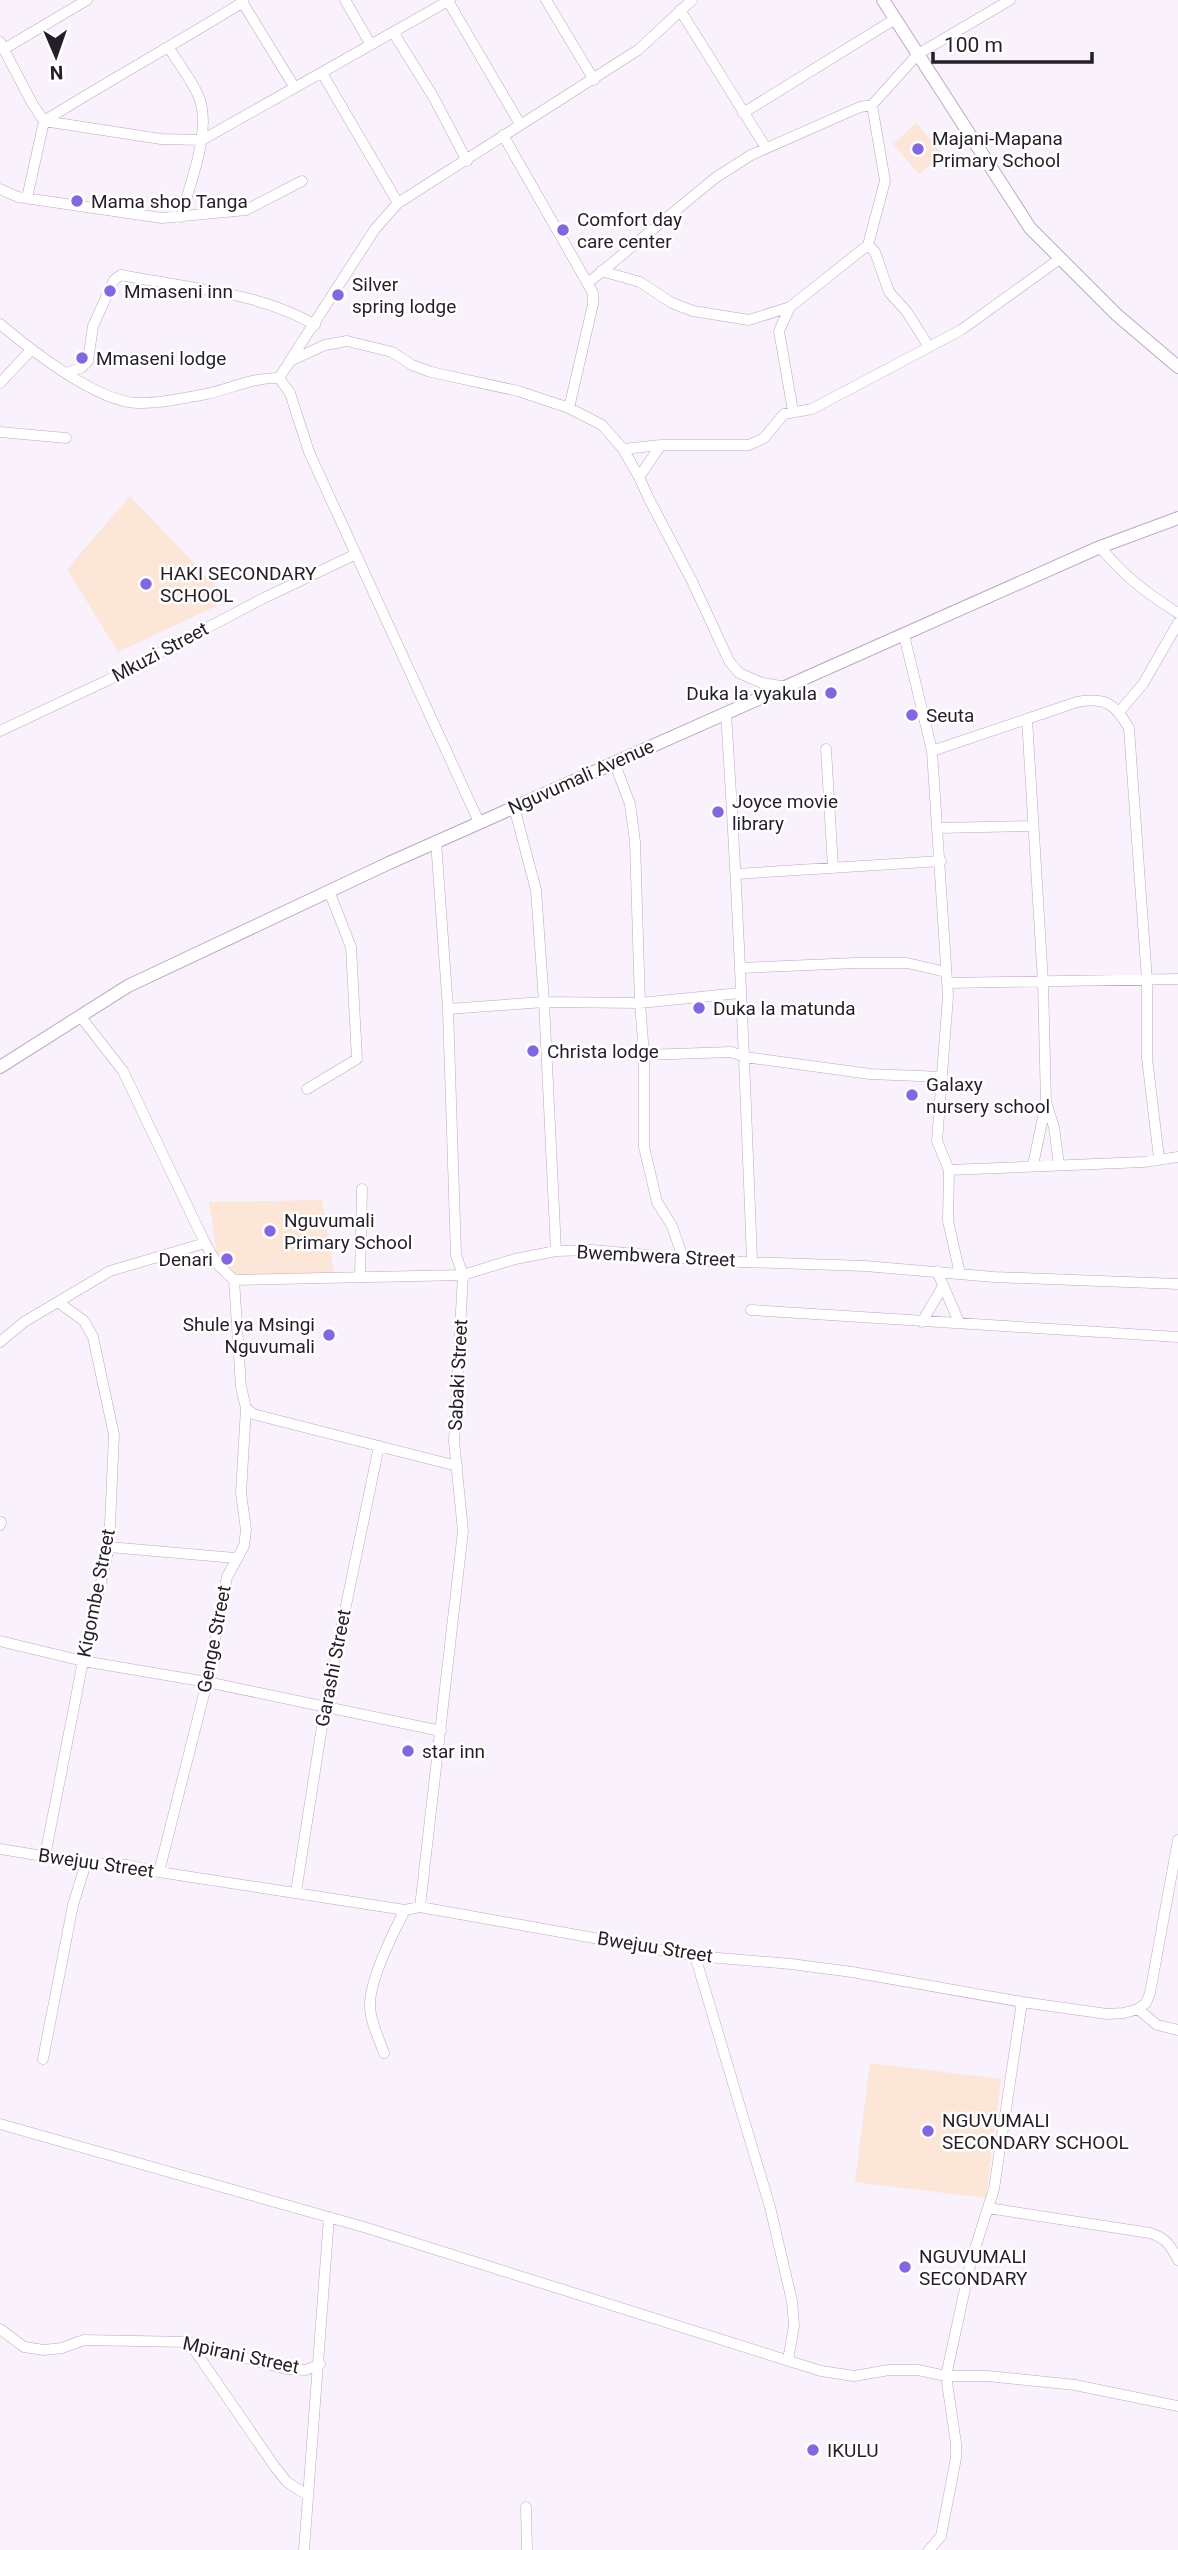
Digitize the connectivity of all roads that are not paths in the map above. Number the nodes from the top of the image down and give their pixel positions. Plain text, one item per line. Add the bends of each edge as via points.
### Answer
1 (87, 0) edge
2 (345, 0) edge
3 (546, 0) edge
4 (692, 0) edge
5 (883, 0) edge
6 (1010, 0) edge
7 (242, 1) edge
8 (449, 1) edge
9 (680, 10) junction
10 (895, 19) junction
11 (393, 32) junction
12 (2, 45) edge
13 (371, 45) junction
14 (169, 48) junction
15 (918, 54) junction
16 (322, 73) junction
17 (594, 80) junction
18 (295, 88) junction
19 (872, 105) junction
20 (743, 113) junction
21 (44, 121) junction
22 (520, 124) junction
23 (503, 135) junction
24 (202, 140) junction
25 (766, 148) junction
26 (467, 161) junction
27 (302, 181) dead end
28 (0, 189) edge
29 (27, 198) junction
30 (398, 203) junction
31 (181, 217) junction
32 (868, 245) junction
33 (1060, 258) junction
34 (601, 271) junction
35 (589, 282) junction
36 (790, 307) junction
37 (0, 324) edge
38 (314, 325) junction
39 (929, 347) junction
40 (31, 350) junction
41 (290, 361) junction
42 (0, 365) edge
43 (1178, 367) edge
44 (10, 372) junction
45 (68, 373) junction
46 (279, 379) junction
47 (0, 383) edge
48 (569, 408) junction
49 (793, 411) junction
50 (0, 432) edge
51 (66, 438) dead end
52 (661, 445) junction
53 (623, 449) junction
54 (639, 477) junction
55 (1178, 518) edge
56 (1100, 547) junction
57 (356, 554) junction
58 (1178, 613) edge
59 (1178, 623) edge
60 (904, 635) junction
61 (788, 687) junction
62 (1119, 712) junction
63 (726, 714) junction
64 (1027, 719) junction
65 (0, 730) edge
66 (826, 749) dead end
67 (932, 751) junction
68 (614, 762) junction
69 (514, 807) junction
70 (479, 822) junction
71 (1033, 826) junction
72 (938, 828) junction
73 (436, 841) junction
74 (941, 861) junction
75 (833, 868) junction
76 (736, 874) junction
77 (329, 891) junction
78 (740, 968) junction
79 (946, 978) junction
80 (1178, 979) edge
81 (1147, 980) junction
82 (1043, 982) junction
83 (740, 993) junction
84 (544, 1002) junction
85 (640, 1003) junction
86 (448, 1009) junction
87 (80, 1016) junction
88 (644, 1055) junction
89 (745, 1057) junction
90 (0, 1068) edge
91 (943, 1077) junction
92 (307, 1089) dead end
93 (1046, 1102) junction
94 (1178, 1157) edge
95 (1159, 1158) junction
96 (1033, 1165) junction
97 (1059, 1165) junction
98 (949, 1170) junction
99 (362, 1189) dead end
100 (205, 1243) junction
101 (556, 1251) junction
102 (683, 1258) junction
103 (752, 1261) junction
104 (937, 1272) junction
105 (960, 1274) junction
106 (463, 1275) junction
107 (360, 1277) junction
108 (234, 1280) junction
109 (1178, 1284) edge
110 (943, 1286) junction
111 (58, 1302) junction
112 (751, 1310) dead end
113 (922, 1322) junction
114 (959, 1322) junction
115 (1178, 1338) edge
116 (0, 1342) edge
117 (246, 1408) junction
118 (379, 1446) junction
119 (457, 1466) junction
120 (109, 1547) junction
121 (235, 1558) junction
122 (0, 1641) edge
123 (83, 1661) junction
124 (207, 1682) junction
125 (325, 1707) junction
126 (441, 1731) junction
127 (1177, 1846) edge
128 (0, 1849) edge
129 (45, 1856) junction
130 (86, 1863) junction
131 (159, 1872) junction
132 (296, 1892) junction
133 (420, 1907) junction
134 (405, 1910) junction
135 (695, 1956) junction
136 (1022, 2002) junction
137 (1138, 2009) junction
138 (1178, 2030) edge
139 (384, 2053) dead end
140 (43, 2059) dead end
141 (0, 2124) edge
142 (988, 2208) junction
143 (330, 2217) junction
144 (1178, 2260) edge
145 (0, 2329) edge
146 (188, 2342) junction
147 (788, 2360) junction
148 (320, 2364) junction
149 (946, 2376) junction
150 (1178, 2406) edge
151 (307, 2495) junction
152 (526, 2507) dead end
153 (304, 2550) edge
154 (527, 2550) edge
155 (929, 2550) edge

1 - 12 street
2 - 13 street
3 - 17 street
4 - 9 street
5 - 10 street
6 - 15 street
7 - 14 street
7 - 18 street
8 - 11 street
8 - 22 street
9 - 17 street via 638,50
9 - 20 street
10 - 15 street
10 - 20 street
11 - 13 street
11 - 26 street
12 - 21 street
13 - 16 street
14 - 21 street
14 - 24 street via 199,95
15 - 19 street
15 - 33 street via 1030,228
16 - 18 street
16 - 30 street
17 - 22 street
18 - 24 street
19 - 25 street
19 - 32 street via 885,181
20 - 25 street
21 - 24 street via 161,139
21 - 29 street
22 - 23 street
23 - 26 street
23 - 35 street
24 - 31 street
25 - 34 street via 715,178
26 - 30 street
27 - 31 street via 246,210
28 - 29 street
29 - 31 street
30 - 38 street via 375,229
32 - 36 street
32 - 39 street via 875,252 889,292
33 - 39 street via 961,330
33 - 43 street
34 - 35 street
34 - 36 street via 639,282 693,311 750,320
35 - 48 street via 593,304
36 - 49 street via 779,331
37 - 40 street
38 - 41 street
38 - 45 street via 292,312 242,298 121,275 114,279 93,326 88,361
39 - 49 street via 812,409
40 - 44 street
40 - 45 street
41 - 46 street
41 - 48 street via 325,345 347,341 392,352 431,372 518,391
42 - 44 street
44 - 47 street
45 - 46 street via 104,393 135,403 210,393 261,378
46 - 57 street via 289,393 309,452
48 - 53 street via 602,425
49 - 52 street via 749,446
50 - 51 street
52 - 53 street
52 - 54 street
53 - 54 street
54 - 61 street via 729,661 740,673 762,683
55 - 56 street, Nguvumali Avenue
56 - 58 street via 1122,574
56 - 60 street, Nguvumali Avenue
57 - 65 street, Mkuzi Street
57 - 70 street
59 - 62 street via 1143,684
60 - 61 street, Nguvumali Avenue
60 - 67 street
61 - 63 street, Nguvumali Avenue
62 - 64 street via 1095,699
62 - 81 street via 1129,728
63 - 68 street, Nguvumali Avenue
63 - 76 street
64 - 67 street
64 - 71 street
66 - 75 street
67 - 72 street
68 - 69 street, Nguvumali Avenue
68 - 85 street via 630,804 635,842
69 - 70 street, Nguvumali Avenue
69 - 84 street via 536,890
70 - 73 street, Nguvumali Avenue
71 - 72 street
71 - 82 street
72 - 74 street
73 - 77 street, Nguvumali Avenue
73 - 86 street, Sabaki Street
74 - 75 street
74 - 79 street
75 - 76 street
76 - 78 street
77 - 87 street, Nguvumali Avenue via 128,986
77 - 92 street via 351,947 357,1059
78 - 79 street via 907,963
78 - 83 street
79 - 82 street
79 - 91 street
80 - 81 street
81 - 82 street
81 - 95 street via 1147,1058
82 - 93 street
83 - 85 street
83 - 89 street
84 - 85 street
84 - 86 street
84 - 101 street
85 - 88 street
86 - 106 street, Sabaki Street via 456,1255
87 - 90 street, Nguvumali Avenue
87 - 100 street via 123,1071
88 - 89 street via 731,1052
88 - 102 street via 644,1147 657,1202
89 - 91 street via 847,1072
89 - 103 street
91 - 98 street via 937,1140
93 - 96 street
93 - 97 street
94 - 95 street
95 - 97 street
96 - 97 street
96 - 98 street
98 - 105 street via 948,1221
99 - 107 street
100 - 108 street via 217,1264
100 - 111 street via 110,1271
101 - 102 street, Bwembwera Street
101 - 106 street, Bwembwera Street
102 - 103 street, Bwembwera Street
103 - 104 street, Bwembwera Street
104 - 105 street, Bwembwera Street
104 - 110 street
105 - 109 street, Bwembwera Street
106 - 107 street, Bwembwera Street
106 - 119 street, Sabaki Street via 454,1441
107 - 108 street, Bwembwera Street
108 - 117 street, Genge Street
110 - 113 street
110 - 114 street
111 - 116 street
111 - 120 street, Kigombe Street via 84,1321 93,1337 113,1422
112 - 113 street
113 - 114 street
114 - 115 street
117 - 118 street via 253,1414
117 - 121 street, Genge Street via 241,1493 246,1530 244,1546
118 - 119 street
118 - 125 street, Garashi Street
119 - 126 street, Sabaki Street via 463,1531
120 - 121 street
120 - 123 street, Kigombe Street
121 - 124 street, Genge Street via 227,1577
122 - 123 street
123 - 124 street
123 - 129 street, Kigombe Street
124 - 125 street
124 - 131 street, Genge Street
125 - 126 street
125 - 132 street, Garashi Street
126 - 133 street, Sabaki Street
127 - 137 street via 1150,1993
128 - 129 street, Bwejuu Street
129 - 130 street, Bwejuu Street
130 - 131 street, Bwejuu Street
130 - 140 street via 73,1905
131 - 132 street, Bwejuu Street
132 - 134 street, Bwejuu Street
133 - 134 street, Bwejuu Street
133 - 135 street, Bwejuu Street
134 - 139 street via 386,1947 370,2000
135 - 136 street, Bwejuu Street via 840,1970
135 - 147 street via 770,2207 789,2288 793,2326
136 - 137 street, Bwejuu Street via 1107,2014
136 - 142 street
137 - 138 street via 1157,2025
141 - 143 street
142 - 144 street via 1150,2233 1170,2244
142 - 149 street via 971,2261
143 - 147 street
143 - 148 street
145 - 146 street, Mpirani Street via 24,2347 44,2350 84,2340
146 - 148 street, Mpirani Street via 286,2369 306,2370
146 - 151 street via 275,2467
147 - 149 street via 854,2376 918,2370
148 - 151 street
149 - 150 street via 1075,2385
149 - 155 street via 956,2458 941,2536
151 - 153 street
152 - 154 street

